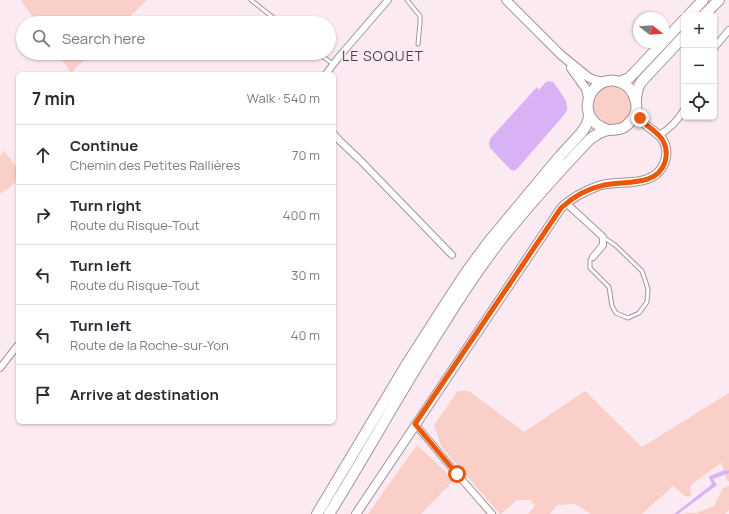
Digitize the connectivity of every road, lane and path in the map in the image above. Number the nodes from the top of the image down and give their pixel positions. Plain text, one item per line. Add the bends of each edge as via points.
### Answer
1 (251, 0) edge
2 (388, 0) edge
3 (407, 0) edge
4 (506, 0) edge
5 (703, 0) edge
6 (719, 0) edge
7 (692, 12) edge
8 (707, 12) edge
9 (271, 16) edge
10 (681, 23) edge
11 (729, 30) edge
12 (681, 39) edge
13 (418, 44) dead end
14 (717, 44) edge
15 (561, 55) junction
16 (328, 60) edge
17 (333, 64) junction
18 (327, 72) edge
19 (604, 82) junction
20 (620, 82) junction
21 (588, 98) junction
22 (636, 105) junction
23 (589, 114) junction
24 (681, 114) edge
25 (627, 126) junction
26 (649, 128) junction
27 (608, 130) junction
28 (659, 135) junction
29 (336, 136) edge
30 (566, 203) junction
31 (603, 237) junction
32 (452, 254) dead end
33 (593, 257) joint
34 (16, 347) edge
35 (0, 368) edge
36 (415, 424) junction
37 (317, 514) edge
38 (329, 514) edge
39 (356, 514) edge
40 (492, 514) edge

1 - 9 lane
2 - 17 street
3 - 13 lane via 420,16
4 - 15 street
5 - 7 highway
6 - 8 highway
10 - 20 highway via 629,78
11 - 14 street
12 - 22 highway via 638,86
15 - 19 street via 588,77
15 - 21 street via 586,89
16 - 17 lane
17 - 18 street
19 - 20 highway
19 - 21 highway via 594,88
20 - 22 highway via 633,92
21 - 23 highway
22 - 25 highway via 634,117
22 - 26 street via 642,122
23 - 27 highway via 596,125
23 - 37 highway via 581,133 490,240 454,290
24 - 28 street
25 - 26 street via 639,125
25 - 27 highway
26 - 28 street
27 - 38 highway via 589,140 497,245 433,340
28 - 30 street via 664,142 667,155 665,164 653,177 644,181 600,186
29 - 32 street
30 - 31 street
30 - 36 street via 556,214
31 - 33 street via 603,245
31 - 33 lane via 642,271 648,289 647,302 639,314 628,318 616,313 612,306 609,287 590,268 590,260
34 - 35 street
36 - 39 street
36 - 40 street

